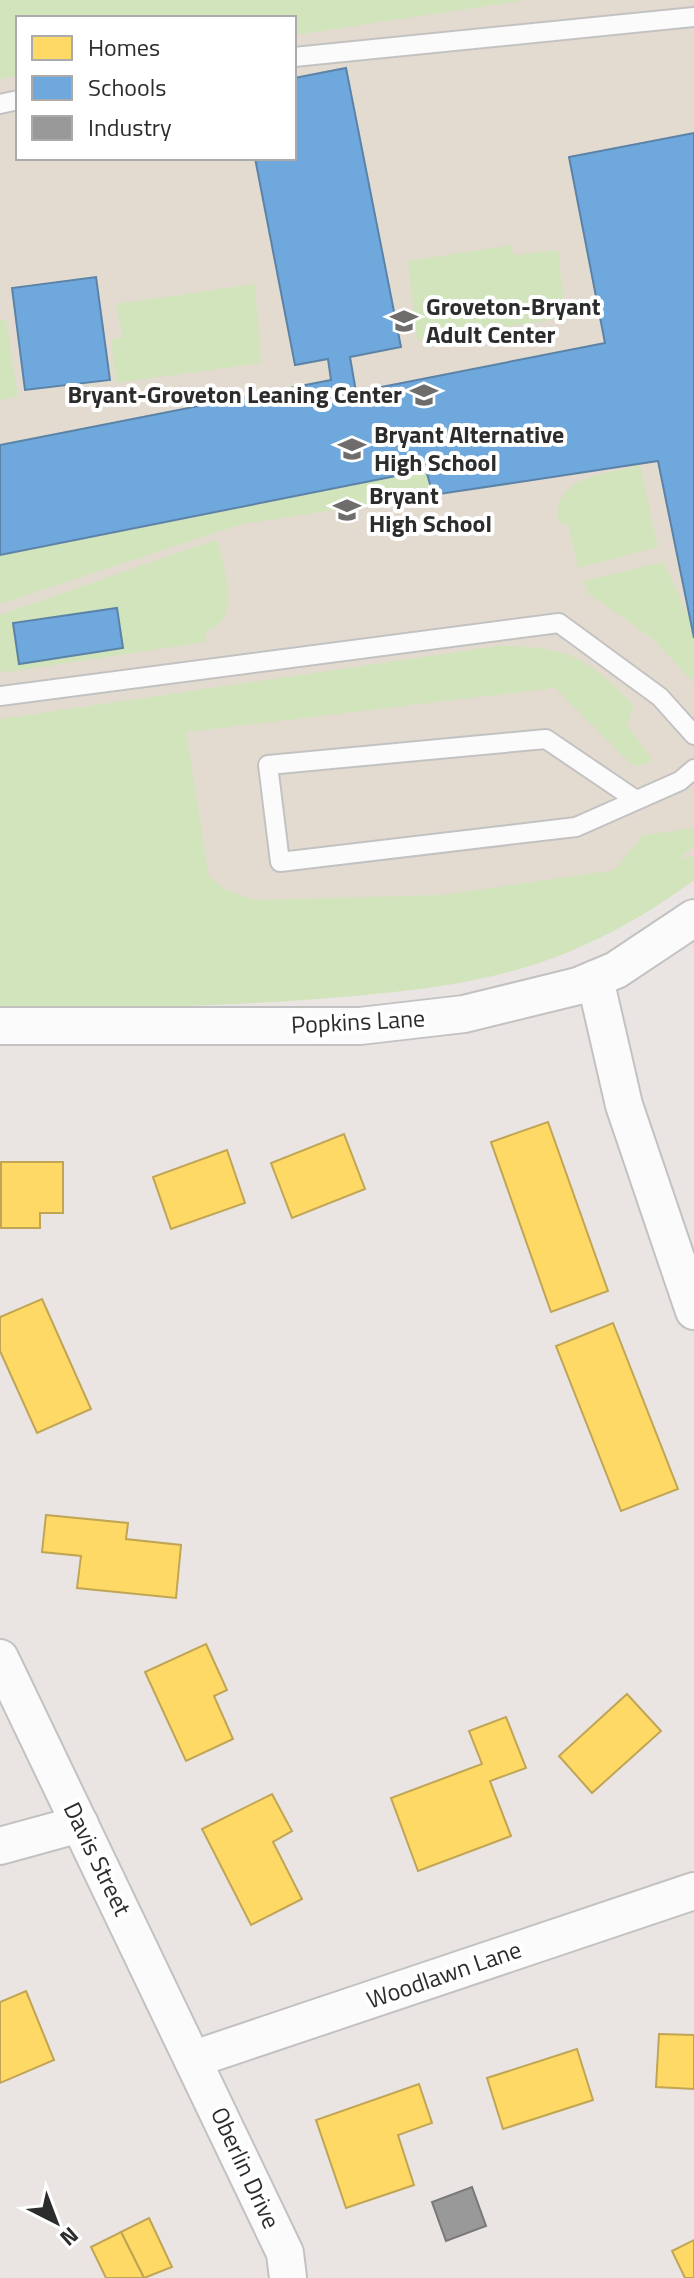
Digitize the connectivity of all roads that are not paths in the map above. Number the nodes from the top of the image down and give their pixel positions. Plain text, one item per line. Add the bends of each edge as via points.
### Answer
1 (694, 17) edge
2 (296, 57) edge
3 (0, 696) edge
4 (694, 735) edge
5 (694, 769) edge
6 (636, 800) junction
7 (694, 918) edge
8 (595, 979) junction
9 (0, 1026) edge
10 (694, 1311) edge
11 (0, 1658) edge
12 (80, 1824) junction
13 (0, 1846) edge
14 (694, 1891) edge
15 (194, 2059) junction
16 (288, 2278) edge

1 - 2 lane
3 - 4 lane via 559,623 660,697
5 - 6 lane
6 - 6 lane via 546,739 268,765 280,862 576,827
7 - 8 street, Popkins Lane
8 - 9 street, Popkins Lane via 464,1014 392,1024
8 - 10 street via 624,1105
11 - 12 street, Davis Street
12 - 13 street
12 - 15 street, Davis Street
14 - 15 street, Woodlawn Lane
15 - 16 street, Oberlin Drive via 285,2253

